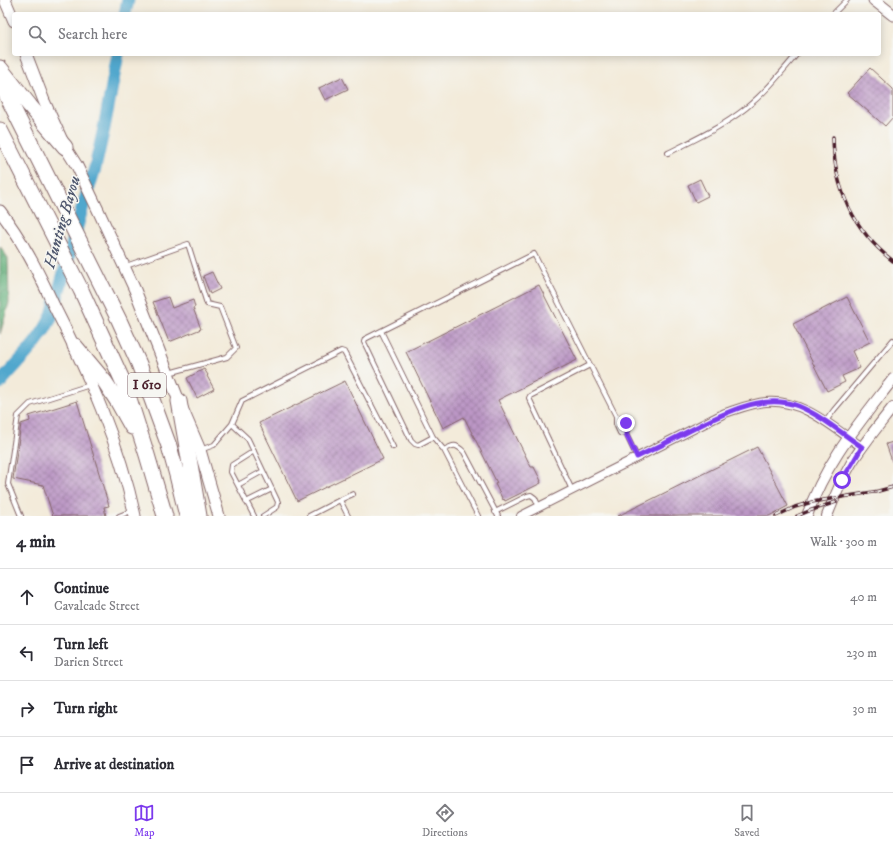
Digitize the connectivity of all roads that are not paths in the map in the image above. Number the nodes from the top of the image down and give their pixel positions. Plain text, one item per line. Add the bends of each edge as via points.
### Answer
1 (5, 0) edge
2 (847, 0) edge
3 (874, 0) edge
4 (835, 12) edge
5 (893, 15) edge
6 (12, 16) edge
7 (27, 56) edge
8 (795, 56) edge
9 (0, 68) edge
10 (0, 82) edge
11 (0, 130) edge
12 (65, 147) junction
13 (668, 153) dead end
14 (0, 211) edge
15 (124, 266) junction
16 (381, 331) junction
17 (893, 340) edge
18 (74, 346) junction
19 (590, 365) junction
20 (168, 373) junction
21 (893, 379) edge
22 (92, 385) junction
23 (179, 402) junction
24 (893, 407) edge
25 (616, 416) junction
26 (826, 421) junction
27 (232, 424) junction
28 (626, 434) junction
29 (433, 437) junction
30 (848, 438) junction
31 (393, 447) dead end
32 (862, 447) junction
33 (200, 450) junction
34 (444, 450) junction
35 (254, 451) junction
36 (148, 455) junction
37 (637, 457) junction
38 (263, 471) junction
39 (238, 485) junction
40 (272, 489) junction
41 (572, 490) junction
42 (353, 494) dead end
43 (340, 500) junction
44 (246, 502) junction
45 (539, 507) junction
46 (135, 513) edge
47 (497, 514) edge
48 (21, 516) edge
49 (119, 516) edge
50 (165, 516) edge
51 (187, 516) edge
52 (199, 516) edge
53 (219, 516) edge
54 (254, 516) edge
55 (263, 516) edge
56 (309, 516) edge
57 (348, 516) edge
58 (478, 516) edge
59 (521, 516) edge
60 (807, 516) edge
61 (827, 516) edge

1 - 6 main road
2 - 4 lane
3 - 5 main road
7 - 12 main road
8 - 13 lane via 746,108 714,130
9 - 12 highway
10 - 51 highway, I 610 via 139,364 169,446
11 - 36 highway, I 610 via 81,290 125,386
12 - 15 main road
14 - 18 main road via 26,249
15 - 20 main road
15 - 20 lane via 188,244 207,304 220,307 236,348 227,357
16 - 19 lane via 534,254
16 - 29 lane
16 - 29 lane via 364,342 411,440 418,445
17 - 26 lane
18 - 22 main road
18 - 36 highway via 105,382
19 - 25 lane
19 - 41 lane via 529,398
20 - 23 main road
21 - 30 street
22 - 46 main road via 104,414
22 - 48 lane via 30,404 18,416 8,484
23 - 33 main road
23 - 52 highway
24 - 32 street
25 - 28 lane via 620,433
25 - 28 lane via 624,419 628,428
26 - 30 street
26 - 37 street via 798,406 783,402 749,405 725,413
27 - 31 lane via 242,401 341,351 344,352
27 - 33 lane via 214,444
27 - 35 lane via 248,439
28 - 37 lane
29 - 34 lane
30 - 32 street
30 - 60 street via 832,461
32 - 61 street via 842,480
33 - 53 main road
34 - 47 lane via 459,446 464,452
34 - 58 lane
35 - 38 lane
35 - 39 lane via 232,465 231,472
36 - 50 highway, I 610
37 - 41 street
38 - 39 lane
38 - 40 lane
39 - 44 lane
40 - 44 lane
40 - 55 lane via 278,502 277,507
41 - 45 street
42 - 43 lane
43 - 56 lane
43 - 57 lane
44 - 54 lane
45 - 47 lane via 531,495
45 - 59 street
46 - 49 lane

